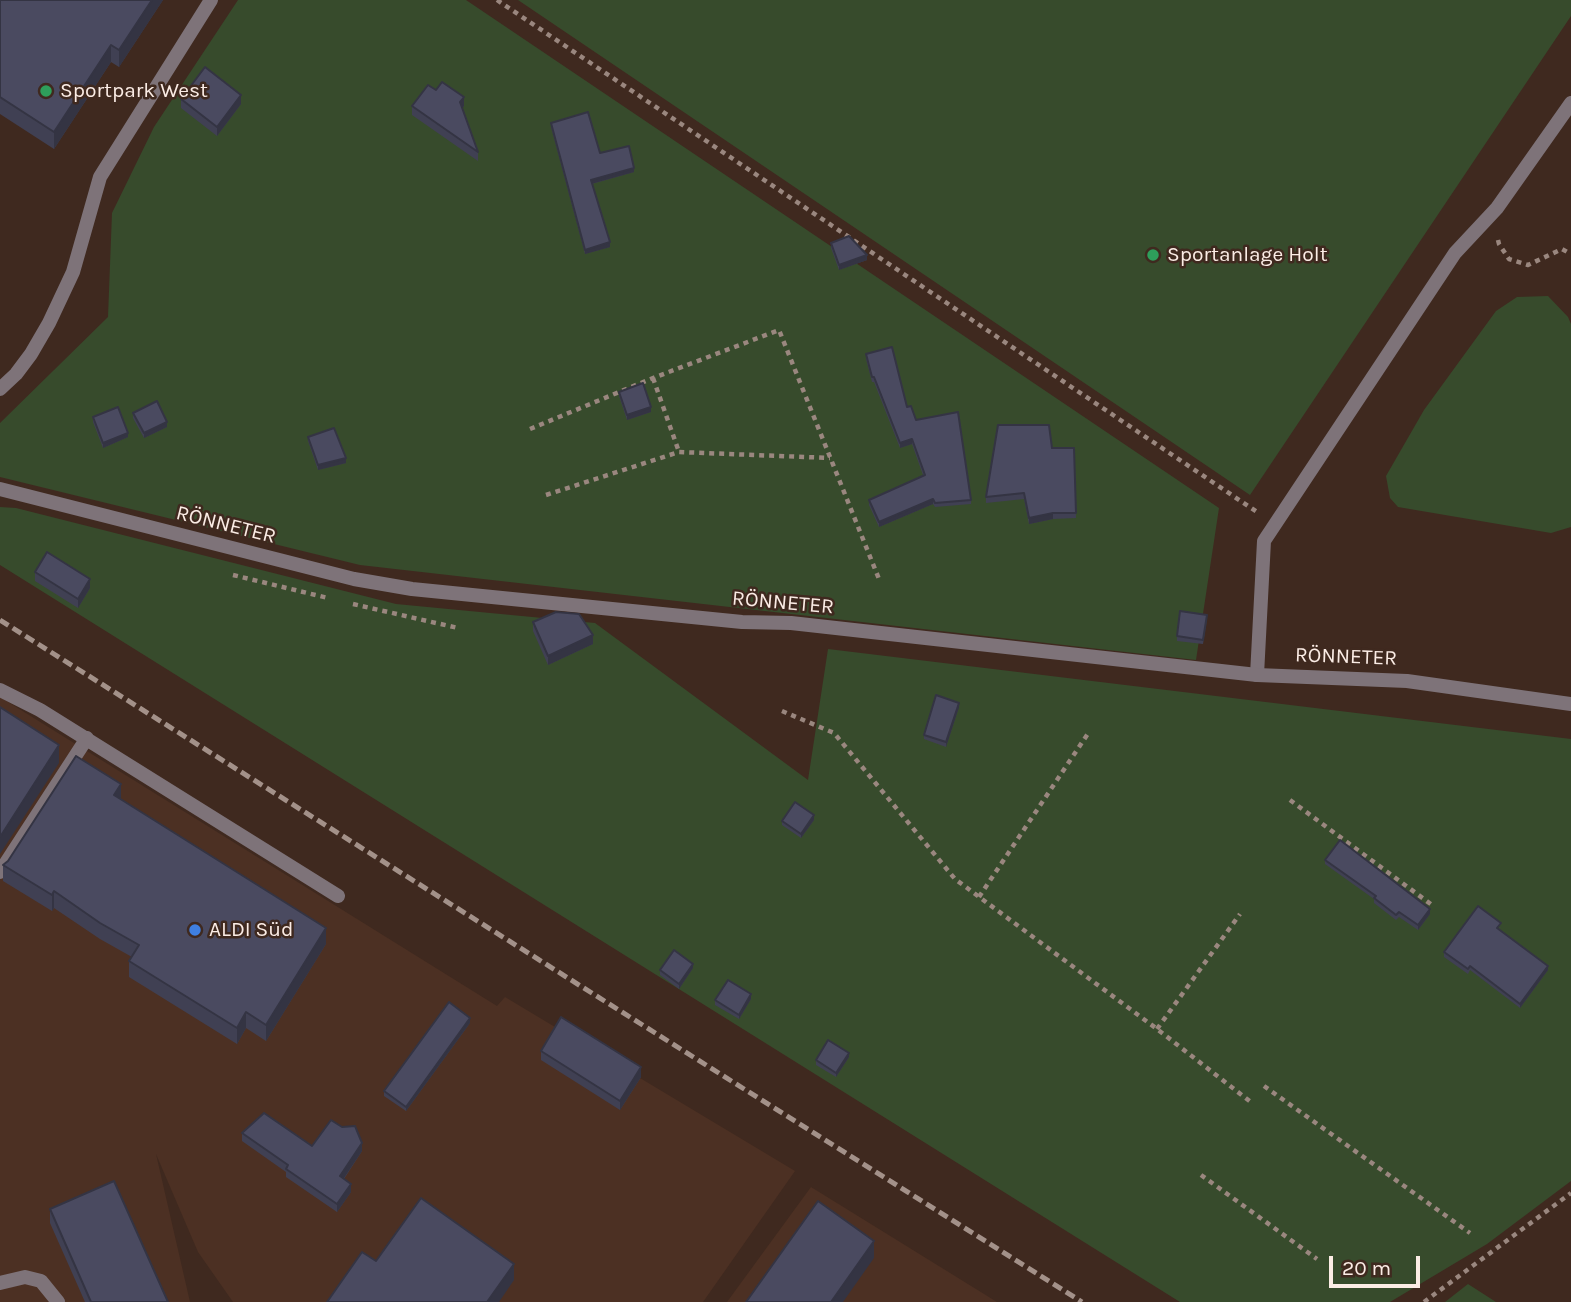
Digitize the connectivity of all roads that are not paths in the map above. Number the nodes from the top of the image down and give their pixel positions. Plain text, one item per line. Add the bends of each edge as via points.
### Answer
1 (211, 0) edge
2 (1571, 103) edge
3 (0, 389) edge
4 (0, 489) edge
5 (1257, 675) junction
6 (0, 690) edge
7 (1571, 704) edge
8 (87, 738) junction
9 (0, 872) edge
10 (338, 895) dead end
11 (0, 1283) edge
12 (58, 1302) edge

1 - 3 street via 100,177 73,272 49,323 31,354
2 - 5 street via 1497,208 1455,254 1264,541
4 - 5 street, RÖNNETER via 354,579 412,589 804,625
5 - 7 street, RÖNNETER via 1407,681
6 - 8 street
8 - 9 street
8 - 10 street
11 - 12 street via 25,1277 41,1281

